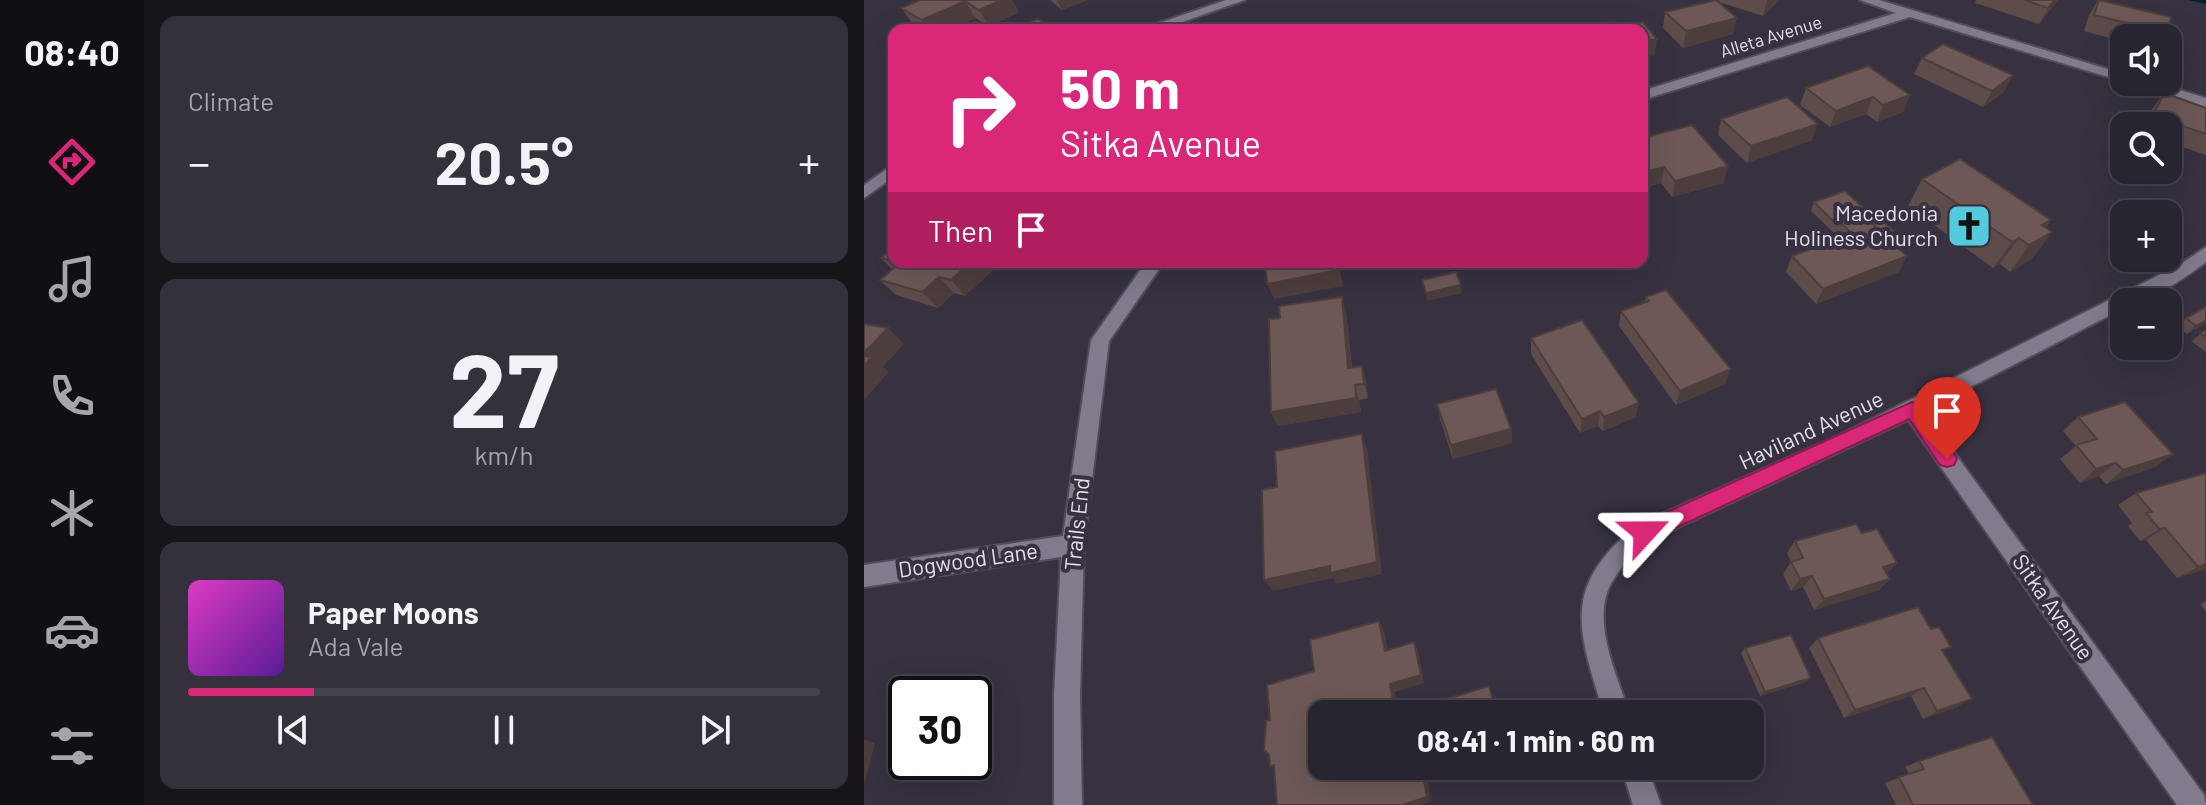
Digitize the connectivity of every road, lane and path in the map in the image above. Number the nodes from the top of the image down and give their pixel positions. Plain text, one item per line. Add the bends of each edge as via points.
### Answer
1 (1239, 0) edge
2 (1866, 0) edge
3 (1910, 13) junction
4 (1165, 24) edge
5 (2110, 74) edge
6 (1648, 94) edge
7 (2182, 96) edge
8 (2206, 103) edge
9 (888, 174) edge
10 (864, 193) edge
11 (2206, 253) edge
12 (1151, 268) edge
13 (1912, 410) junction
14 (1073, 545) junction
15 (864, 576) edge
16 (1613, 700) edge
17 (1639, 780) edge
18 (1068, 805) edge
19 (1647, 805) edge
20 (2194, 805) edge

1 - 4 street
2 - 3 street
3 - 5 street
3 - 6 street, Alleta Avenue
7 - 8 street
9 - 10 street
11 - 13 street, Haviland Avenue via 2185,269
12 - 14 street, Trails End via 1100,340
13 - 16 street, Haviland Avenue via 1645,532 1619,550 1600,576 1590,608
13 - 20 street, Sitka Avenue
14 - 15 street, Dogwood Lane
14 - 18 street, Trails End
17 - 19 street

